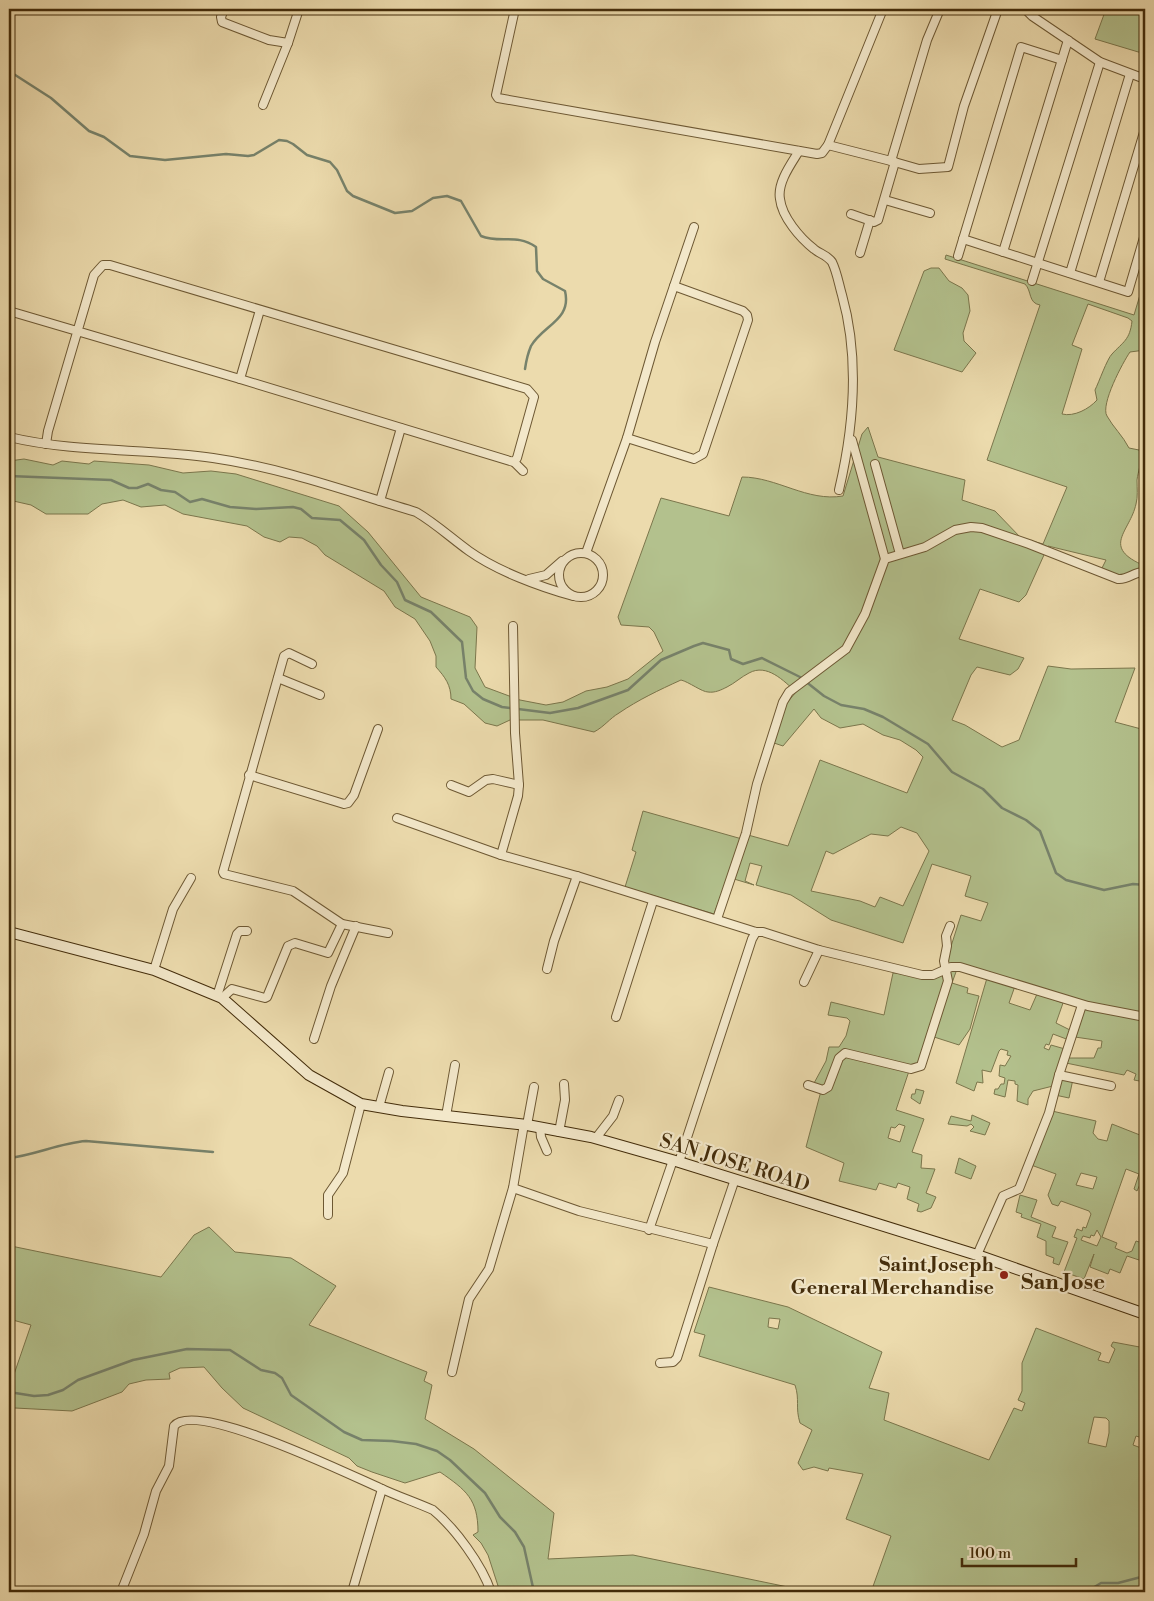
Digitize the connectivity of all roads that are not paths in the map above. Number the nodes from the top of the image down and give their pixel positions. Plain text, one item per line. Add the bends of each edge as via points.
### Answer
1 (224, 9) edge
2 (300, 9) edge
3 (515, 9) edge
4 (883, 9) edge
5 (940, 9) edge
6 (998, 9) edge
7 (1025, 9) edge
8 (1068, 40) junction
9 (288, 43) junction
10 (1062, 60) junction
11 (1100, 62) junction
12 (1130, 74) junction
13 (1145, 79) edge
14 (263, 105) dead end
15 (1145, 129) edge
16 (828, 145) junction
17 (799, 151) junction
18 (893, 162) junction
19 (885, 200) junction
20 (930, 213) dead end
21 (851, 214) dead end
22 (870, 220) junction
23 (694, 227) dead end
24 (1145, 234) edge
25 (963, 239) junction
26 (1003, 252) junction
27 (860, 254) dead end
28 (958, 256) dead end
29 (1037, 263) junction
30 (1070, 273) junction
31 (1032, 281) dead end
32 (1099, 282) junction
33 (674, 286) junction
34 (260, 310) junction
35 (9, 312) edge
36 (78, 333) junction
37 (240, 378) junction
38 (401, 428) junction
39 (850, 436) junction
40 (9, 437) edge
41 (627, 438) junction
42 (46, 444) junction
43 (514, 462) junction
44 (875, 464) dead end
45 (523, 471) dead end
46 (839, 490) dead end
47 (380, 501) junction
48 (586, 553) junction
49 (900, 554) junction
50 (885, 559) junction
51 (564, 560) junction
52 (1145, 572) edge
53 (527, 579) junction
54 (573, 596) junction
55 (513, 626) dead end
56 (312, 664) dead end
57 (278, 678) junction
58 (320, 695) dead end
59 (378, 729) dead end
60 (249, 775) junction
61 (451, 785) dead end
62 (519, 785) junction
63 (397, 818) dead end
64 (501, 855) junction
65 (577, 876) junction
66 (190, 878) dead end
67 (653, 901) junction
68 (717, 919) junction
69 (342, 924) junction
70 (356, 926) junction
71 (950, 926) dead end
72 (246, 931) dead end
73 (9, 932) edge
74 (756, 932) junction
75 (388, 933) dead end
76 (819, 950) junction
77 (547, 969) dead end
78 (945, 969) junction
79 (154, 970) junction
80 (804, 982) dead end
81 (219, 997) junction
82 (1082, 1005) junction
83 (616, 1017) dead end
84 (1145, 1017) edge
85 (314, 1039) dead end
86 (455, 1065) dead end
87 (389, 1072) dead end
88 (1059, 1075) junction
89 (564, 1084) dead end
90 (808, 1086) dead end
91 (1111, 1086) dead end
92 (534, 1087) dead end
93 (619, 1100) dead end
94 (361, 1104) junction
95 (380, 1107) junction
96 (446, 1116) junction
97 (525, 1124) junction
98 (540, 1127) junction
99 (559, 1132) junction
100 (596, 1138) junction
101 (547, 1151) dead end
102 (676, 1161) junction
103 (735, 1179) junction
104 (513, 1188) junction
105 (328, 1215) dead end
106 (650, 1230) junction
107 (713, 1244) junction
108 (977, 1255) junction
109 (1145, 1314) edge
110 (660, 1363) dead end
111 (452, 1372) dead end
112 (382, 1489) junction
113 (121, 1592) edge
114 (352, 1592) edge
115 (491, 1592) edge

1 - 9 street via 220,17 222,22 269,40
2 - 9 street
3 - 17 street via 496,95 498,98
4 - 16 street
5 - 18 street via 927,40
6 - 18 street via 964,106 948,167 919,169
7 - 8 street
8 - 10 street
8 - 11 street
9 - 14 street
10 - 25 street via 1021,48
10 - 26 street
11 - 12 street
11 - 29 street
12 - 13 street
12 - 30 street
15 - 32 street
16 - 17 street via 818,154
16 - 18 street
17 - 39 street via 785,175 779,198 787,218 814,249 831,261 836,275 850,322 854,387
18 - 19 street
19 - 20 street
19 - 22 street via 878,220
21 - 22 street
22 - 27 street
23 - 33 street
24 - 32 street via 1128,292
25 - 26 street
25 - 28 street
26 - 29 street
29 - 30 street
29 - 31 street
30 - 32 street
33 - 41 street
33 - 41 street via 742,312 748,320 703,454 694,459
34 - 36 street via 103,265 94,275
34 - 37 street
34 - 43 street via 527,388 534,397 534,403
35 - 36 street
36 - 37 street
36 - 42 street
37 - 38 street
38 - 43 street
38 - 47 street
39 - 46 street
39 - 50 street
40 - 42 street
41 - 48 street
42 - 47 street via 229,460 264,466
43 - 45 street
44 - 49 street
47 - 53 street via 416,512 435,522 486,562
48 - 51 street via 575,553
48 - 54 street via 599,562 602,583 587,596
49 - 50 street
49 - 52 street via 925,547 955,530 971,527 1029,544 1118,579
50 - 68 street via 865,614 846,649 794,688 783,702 746,833
51 - 53 street via 546,575
51 - 54 street via 559,580 566,592
53 - 54 street
55 - 62 street
56 - 57 street via 286,654
57 - 58 street
57 - 60 street
59 - 60 street via 354,795 348,803
60 - 69 street via 222,872 293,891
61 - 62 street via 469,792 486,780
62 - 64 street
63 - 64 street
64 - 65 street
65 - 67 street
65 - 77 street
66 - 79 street via 173,909
67 - 68 street
67 - 83 street
68 - 74 street
69 - 70 street
69 - 81 street via 328,953 295,943 288,946 268,997 232,989
70 - 75 street
70 - 85 street via 331,986
71 - 78 street via 946,936
72 - 81 street via 237,934
73 - 79 street, SAN JOSE ROAD
74 - 76 street
74 - 102 street
76 - 78 street via 922,975
76 - 80 street
78 - 82 street via 960,967
78 - 90 street via 948,981 919,1068 911,1069 845,1052 839,1058 827,1088 822,1090
79 - 81 street, SAN JOSE ROAD
81 - 94 street, SAN JOSE ROAD via 309,1075
82 - 84 street
82 - 88 street
86 - 96 street
87 - 95 street
88 - 91 street
88 - 108 street via 1048,1117 1019,1189 1003,1196
89 - 99 street via 565,1100
92 - 97 street
93 - 100 street via 613,1116
94 - 95 street, SAN JOSE ROAD
94 - 105 street via 342,1173 328,1195
95 - 96 street, SAN JOSE ROAD
96 - 97 street, SAN JOSE ROAD
97 - 98 street, SAN JOSE ROAD
97 - 104 street
98 - 99 street, SAN JOSE ROAD
98 - 101 street
99 - 100 street, SAN JOSE ROAD
100 - 102 street, SAN JOSE ROAD
102 - 103 street, SAN JOSE ROAD
102 - 106 street
103 - 107 street
103 - 108 street, SAN JOSE ROAD
104 - 106 street via 579,1211
104 - 111 street via 489,1270 469,1299
106 - 107 street
107 - 110 street via 677,1358 673,1362
108 - 109 street, SAN JOSE ROAD
112 - 113 street via 266,1438 204,1421 180,1420 174,1426 169,1466 156,1491 144,1534
112 - 114 street
112 - 115 street via 433,1510 445,1519 483,1570

